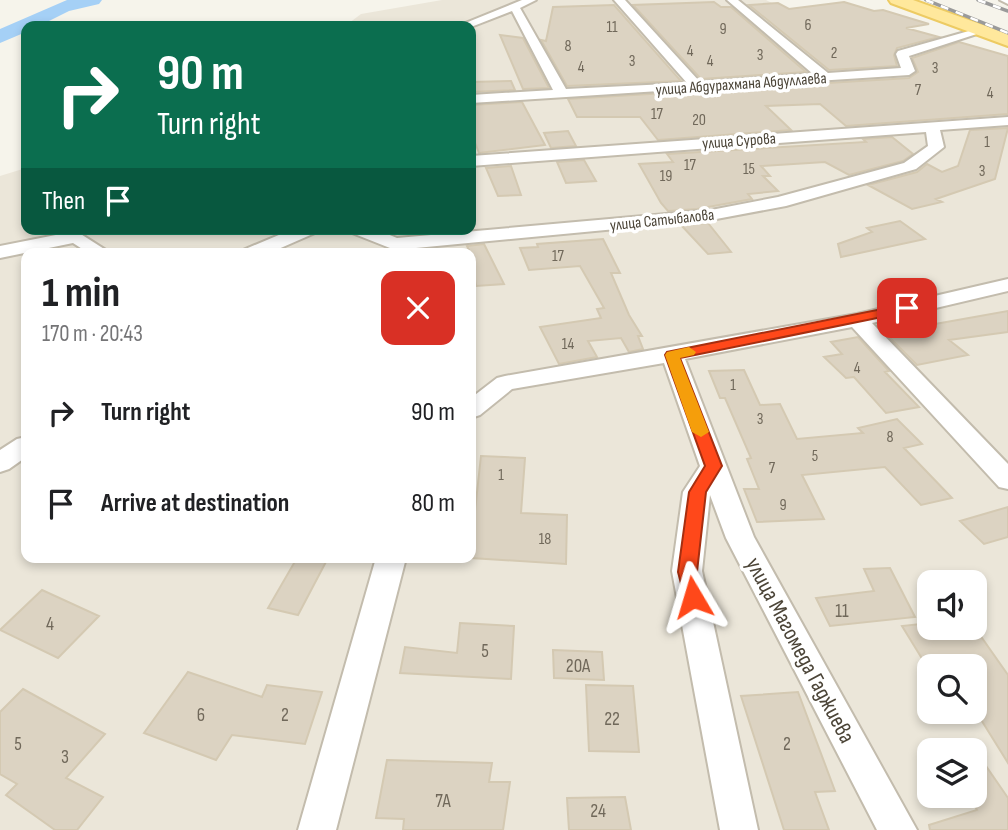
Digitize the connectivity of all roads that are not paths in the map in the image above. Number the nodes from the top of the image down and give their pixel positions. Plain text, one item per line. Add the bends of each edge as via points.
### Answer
1 (531, 0) edge
2 (619, 0) edge
3 (732, 0) edge
4 (897, 0) edge
5 (514, 6) junction
6 (476, 21) edge
7 (983, 30) junction
8 (1008, 40) edge
9 (825, 77) junction
10 (697, 86) junction
11 (561, 92) junction
12 (476, 99) edge
13 (1008, 121) edge
14 (932, 126) junction
15 (476, 161) edge
16 (295, 235) edge
17 (373, 235) edge
18 (93, 248) edge
19 (264, 248) edge
20 (0, 252) edge
21 (1008, 285) edge
22 (857, 320) junction
23 (672, 355) junction
24 (476, 406) edge
25 (21, 448) edge
26 (1, 461) edge
27 (713, 466) junction
28 (1008, 480) edge
29 (390, 563) edge
30 (317, 830) edge
31 (740, 830) edge
32 (898, 830) edge

1 - 5 street
2 - 10 street
3 - 9 street
4 - 7 main road
5 - 6 street
5 - 11 street
7 - 8 main road
7 - 9 street, улица Абдурахмана Абдуллаева via 902,54 909,71
9 - 10 street, улица Абдурахмана Абдуллаева
10 - 11 street, улица Абдурахмана Абдуллаева
11 - 12 street, улица Абдурахмана Абдуллаева
13 - 14 street, улица Сурова
14 - 15 street, улица Сурова
14 - 17 street, улица Сатыбалова via 936,147 910,166 780,202 711,215 395,244
16 - 19 street
18 - 20 street via 76,237
21 - 22 street
22 - 23 street
22 - 28 street
23 - 24 street via 505,383
23 - 27 street, улица Магомеда Гаджиева
25 - 26 street
27 - 31 street via 697,492 687,572
27 - 32 street, улица Магомеда Гаджиева via 740,538
29 - 30 street

